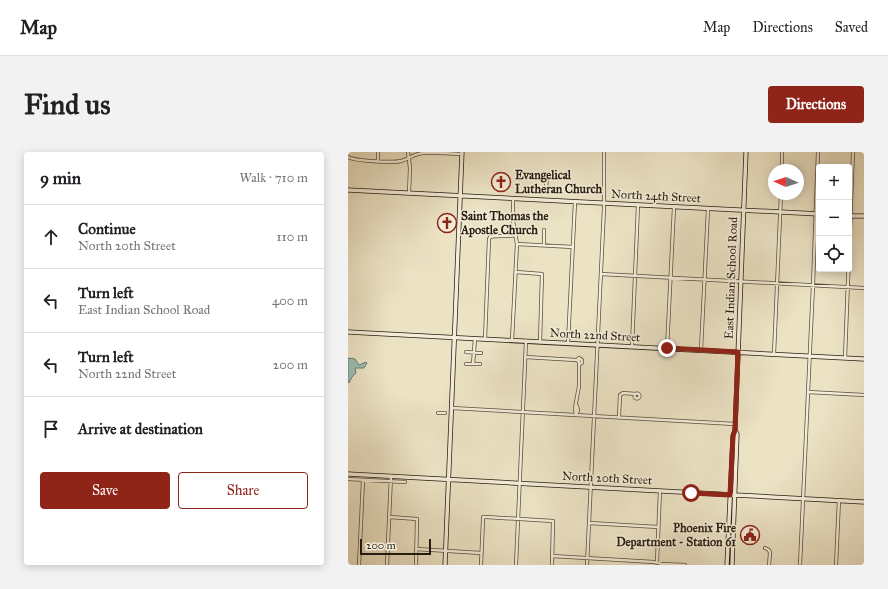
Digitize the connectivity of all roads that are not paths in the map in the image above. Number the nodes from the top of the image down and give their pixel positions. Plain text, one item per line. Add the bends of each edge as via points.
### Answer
1 (378, 152) edge
2 (408, 152) edge
3 (433, 152) edge
4 (604, 152) edge
5 (746, 152) edge
6 (782, 152) edge
7 (818, 152) edge
8 (853, 152) edge
9 (462, 153) edge
10 (348, 157) edge
11 (409, 158) junction
12 (378, 161) junction
13 (782, 164) edge
14 (550, 176) dead end
15 (550, 188) dead end
16 (348, 190) edge
17 (409, 193) junction
18 (461, 196) junction
19 (513, 199) junction
20 (781, 200) edge
21 (817, 200) edge
22 (851, 200) edge
23 (575, 202) junction
24 (604, 203) junction
25 (638, 205) junction
26 (674, 207) junction
27 (708, 209) junction
28 (744, 210) junction
29 (780, 212) junction
30 (816, 214) edge
31 (852, 216) edge
32 (864, 216) edge
33 (544, 230) dead end
34 (816, 232) edge
35 (516, 235) junction
36 (849, 236) edge
37 (517, 244) junction
38 (544, 245) junction
39 (573, 247) junction
40 (516, 272) junction
41 (601, 274) junction
42 (635, 276) junction
43 (671, 278) junction
44 (705, 279) junction
45 (741, 281) junction
46 (778, 283) junction
47 (813, 285) junction
48 (848, 287) junction
49 (864, 288) edge
50 (451, 312) dead end
51 (456, 312) junction
52 (348, 332) edge
53 (455, 337) junction
54 (475, 338) junction
55 (485, 339) junction
56 (512, 340) junction
57 (526, 341) junction
58 (540, 342) junction
59 (568, 343) junction
60 (597, 345) junction
61 (632, 347) junction
62 (667, 348) junction
63 (701, 350) junction
64 (466, 352) dead end
65 (738, 352) junction
66 (474, 353) junction
67 (481, 353) dead end
68 (774, 354) junction
69 (810, 356) junction
70 (525, 358) junction
71 (845, 358) junction
72 (864, 359) edge
73 (466, 364) dead end
74 (473, 364) junction
75 (480, 364) dead end
76 (447, 387) dead end
77 (453, 387) junction
78 (808, 392) junction
79 (636, 394) dead end
80 (864, 394) edge
81 (452, 408) junction
82 (438, 412) dead end
83 (523, 412) junction
84 (445, 413) dead end
85 (576, 415) junction
86 (593, 416) junction
87 (619, 417) junction
88 (735, 424) junction
89 (735, 430) junction
90 (348, 474) edge
91 (391, 476) junction
92 (348, 479) edge
93 (449, 479) junction
94 (363, 480) junction
95 (391, 482) junction
96 (405, 482) dead end
97 (520, 483) junction
98 (591, 487) junction
99 (660, 491) junction
100 (730, 495) junction
101 (735, 495) junction
102 (803, 499) junction
103 (839, 500) junction
104 (864, 502) edge
105 (390, 517) junction
106 (518, 519) junction
107 (589, 523) junction
108 (658, 527) junction
109 (765, 548) dead end
110 (416, 549) junction
111 (446, 550) junction
112 (481, 553) junction
113 (552, 556) junction
114 (588, 558) junction
115 (658, 563) edge
116 (359, 565) edge
117 (387, 565) edge
118 (416, 565) edge
119 (445, 565) edge
120 (481, 565) edge
121 (516, 565) edge
122 (552, 565) edge
123 (587, 565) edge
124 (686, 565) edge
125 (727, 565) edge
126 (732, 565) edge
127 (769, 565) edge
128 (800, 565) edge
129 (836, 565) edge

1 - 12 street
2 - 11 street
3 - 9 street
3 - 11 street
4 - 24 street
5 - 28 street, East Indian School Road
6 - 13 street
7 - 21 street
8 - 22 street
9 - 18 street
10 - 12 street
11 - 12 street via 396,162
11 - 17 street
14 - 15 street via 547,176 546,188
16 - 17 street, North 24th Street
17 - 18 street, North 24th Street
18 - 19 street, North 24th Street
18 - 51 street
19 - 23 street, North 24th Street
19 - 35 street
20 - 29 street
23 - 24 street, North 24th Street
23 - 39 street
24 - 25 street, North 24th Street
24 - 41 street
25 - 26 street, North 24th Street
25 - 42 street
26 - 27 street, North 24th Street
26 - 43 street
27 - 28 street, North 24th Street
27 - 44 street
28 - 29 street, North 24th Street
28 - 45 street, East Indian School Road
29 - 30 street, North 24th Street
29 - 46 street
31 - 32 street
33 - 38 street
34 - 47 street
35 - 37 street
35 - 55 street via 490,236
36 - 48 street
37 - 38 street
37 - 40 street
38 - 39 street
39 - 59 street
40 - 56 street
40 - 58 street via 542,274
41 - 42 street
41 - 60 street
42 - 43 street
42 - 61 street
43 - 44 street
43 - 62 street
44 - 45 street
44 - 63 street
45 - 46 street
45 - 65 street, East Indian School Road
46 - 47 street
46 - 68 street
47 - 48 street
47 - 69 street
48 - 49 street
48 - 71 street
50 - 51 street
51 - 53 street
52 - 53 street, North 22nd Street
53 - 54 street, North 22nd Street
53 - 77 street
54 - 55 street, North 22nd Street
54 - 66 street
55 - 56 street, North 22nd Street
56 - 57 street, North 22nd Street
57 - 58 street, North 22nd Street
57 - 70 street
58 - 59 street, North 22nd Street
59 - 60 street, North 22nd Street
60 - 61 street, North 22nd Street
60 - 86 street
61 - 62 street, North 22nd Street
62 - 63 street, North 22nd Street
63 - 65 street, North 22nd Street
64 - 66 street
65 - 68 street, North 22nd Street
65 - 88 street, East Indian School Road
66 - 67 street
66 - 74 street
68 - 69 street, North 22nd Street
69 - 71 street, North 22nd Street
69 - 78 street
70 - 83 street
70 - 85 street via 528,356 579,361
71 - 72 street, North 22nd Street
73 - 74 street
74 - 75 street
76 - 77 street
77 - 81 street
78 - 80 street
78 - 102 street
79 - 87 street via 620,395
81 - 83 street
81 - 93 street
82 - 84 street
83 - 85 street
83 - 97 street
85 - 86 street
86 - 87 street
86 - 98 street
87 - 88 street
88 - 89 street, East Indian School Road
89 - 100 street, East Indian School Road
89 - 101 street, East Indian School Road
90 - 91 street, North 20th Street
91 - 93 street, North 20th Street
91 - 95 street
92 - 94 street
93 - 97 street, North 20th Street
93 - 111 street
94 - 95 street
94 - 116 street
95 - 96 street
95 - 105 street
97 - 98 street, North 20th Street
97 - 106 street
98 - 99 street, North 20th Street
98 - 107 street
99 - 100 street, North 20th Street
99 - 108 street
100 - 101 street, North 20th Street
100 - 125 street, East Indian School Road
101 - 102 street, North 20th Street
101 - 126 street, East Indian School Road
102 - 103 street, North 20th Street
102 - 128 street
103 - 104 street, North 20th Street
103 - 129 street
105 - 110 street via 417,519
105 - 117 street
106 - 112 street via 483,517
106 - 113 street via 553,521
106 - 121 street
107 - 108 street
107 - 114 street
108 - 115 street
109 - 127 street via 770,553
110 - 111 street
110 - 118 street
111 - 112 street
111 - 119 street
112 - 120 street
113 - 114 street
113 - 122 street
114 - 115 street
114 - 123 street
115 - 124 street

